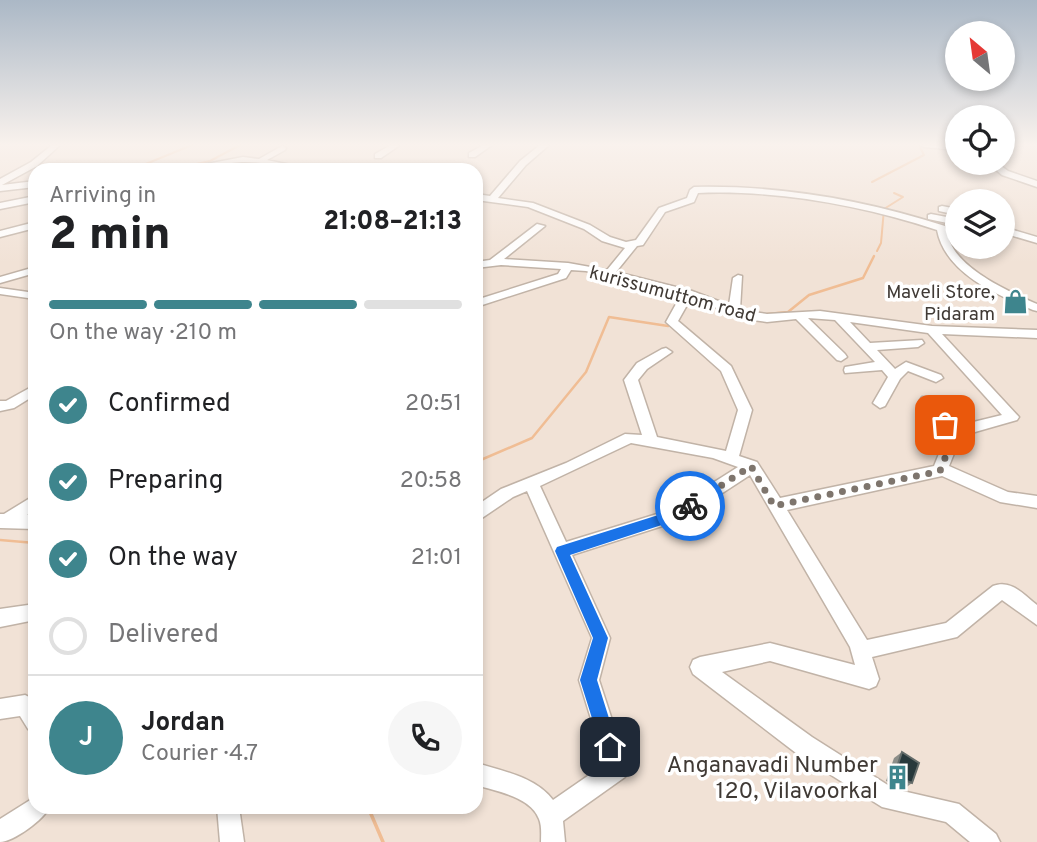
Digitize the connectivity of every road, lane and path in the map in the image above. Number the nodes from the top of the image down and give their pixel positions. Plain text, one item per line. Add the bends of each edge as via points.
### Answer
1 (505, 184) edge
2 (28, 185) edge
3 (0, 188) edge
4 (483, 198) edge
5 (492, 199) junction
6 (28, 200) edge
7 (0, 206) edge
8 (942, 209) dead end
9 (945, 210) edge
10 (925, 216) dead end
11 (945, 220) edge
12 (540, 226) dead end
13 (28, 227) edge
14 (0, 233) edge
15 (1015, 234) edge
16 (1037, 240) edge
17 (634, 245) junction
18 (493, 262) junction
19 (483, 264) edge
20 (568, 266) junction
21 (28, 272) edge
22 (610, 273) junction
23 (738, 278) dead end
24 (0, 280) edge
25 (0, 291) edge
26 (688, 293) junction
27 (28, 295) edge
28 (483, 302) edge
29 (1037, 308) edge
30 (734, 311) junction
31 (798, 315) junction
32 (838, 316) junction
33 (932, 330) junction
34 (1037, 334) edge
35 (918, 343) dead end
36 (867, 347) junction
37 (666, 352) dead end
38 (841, 357) dead end
39 (885, 365) junction
40 (850, 370) dead end
41 (895, 376) junction
42 (936, 377) dead end
43 (28, 393) edge
44 (927, 400) dead end
45 (880, 403) dead end
46 (0, 406) edge
47 (955, 432) junction
48 (651, 442) junction
49 (731, 459) junction
50 (751, 466) junction
51 (941, 469) junction
52 (531, 484) junction
53 (1037, 502) edge
54 (28, 505) edge
55 (774, 506) junction
56 (483, 509) edge
57 (3, 521) edge
58 (28, 522) edge
59 (561, 551) junction
60 (28, 613) edge
61 (1037, 615) edge
62 (0, 618) edge
63 (861, 650) junction
64 (0, 709) edge
65 (28, 710) edge
66 (483, 776) edge
67 (28, 814) edge
68 (229, 814) edge
69 (550, 816) junction
70 (0, 833) edge
71 (232, 842) edge
72 (553, 842) edge
73 (988, 842) edge

1 - 5 street
2 - 3 street
4 - 5 street
5 - 17 street via 530,205 606,239
6 - 7 street
8 - 9 street
10 - 11 street
12 - 18 street
13 - 14 street
15 - 16 street
17 - 22 street
17 - 29 street via 662,210 691,200 694,190 783,193 937,224 965,267 996,290
18 - 19 street, kurissumuttom road
18 - 20 street, kurissumuttom road
20 - 22 street, kurissumuttom road
20 - 28 street via 562,276
21 - 24 street
22 - 26 street, kurissumuttom road
23 - 30 street
25 - 27 street
26 - 30 street, kurissumuttom road
26 - 49 street via 672,322 726,369 745,410
30 - 31 street, kurissumuttom road via 767,318
31 - 32 street, kurissumuttom road
31 - 38 street
32 - 33 street, kurissumuttom road
32 - 36 street
33 - 34 street, kurissumuttom road
33 - 47 street via 1012,417
35 - 36 street
36 - 39 street
37 - 48 street via 642,366 631,380
39 - 40 street
39 - 41 street
41 - 42 street via 906,366
41 - 45 street
43 - 46 street
44 - 47 street via 948,412 945,425
47 - 51 street
48 - 49 street
48 - 52 street via 630,438
49 - 50 street
50 - 55 street
50 - 59 street via 675,515
51 - 53 street via 1006,498
51 - 55 street
52 - 56 street
52 - 59 street
54 - 57 street
55 - 63 street
57 - 58 street
59 - 69 street via 601,638 589,680 617,769
60 - 62 street
61 - 63 street via 1007,592 999,592 950,631
63 - 73 street via 869,679 770,652 700,667 804,745 890,799 951,812
64 - 65 street via 25,705
66 - 69 street via 541,801
67 - 70 street
68 - 71 street
69 - 72 street

